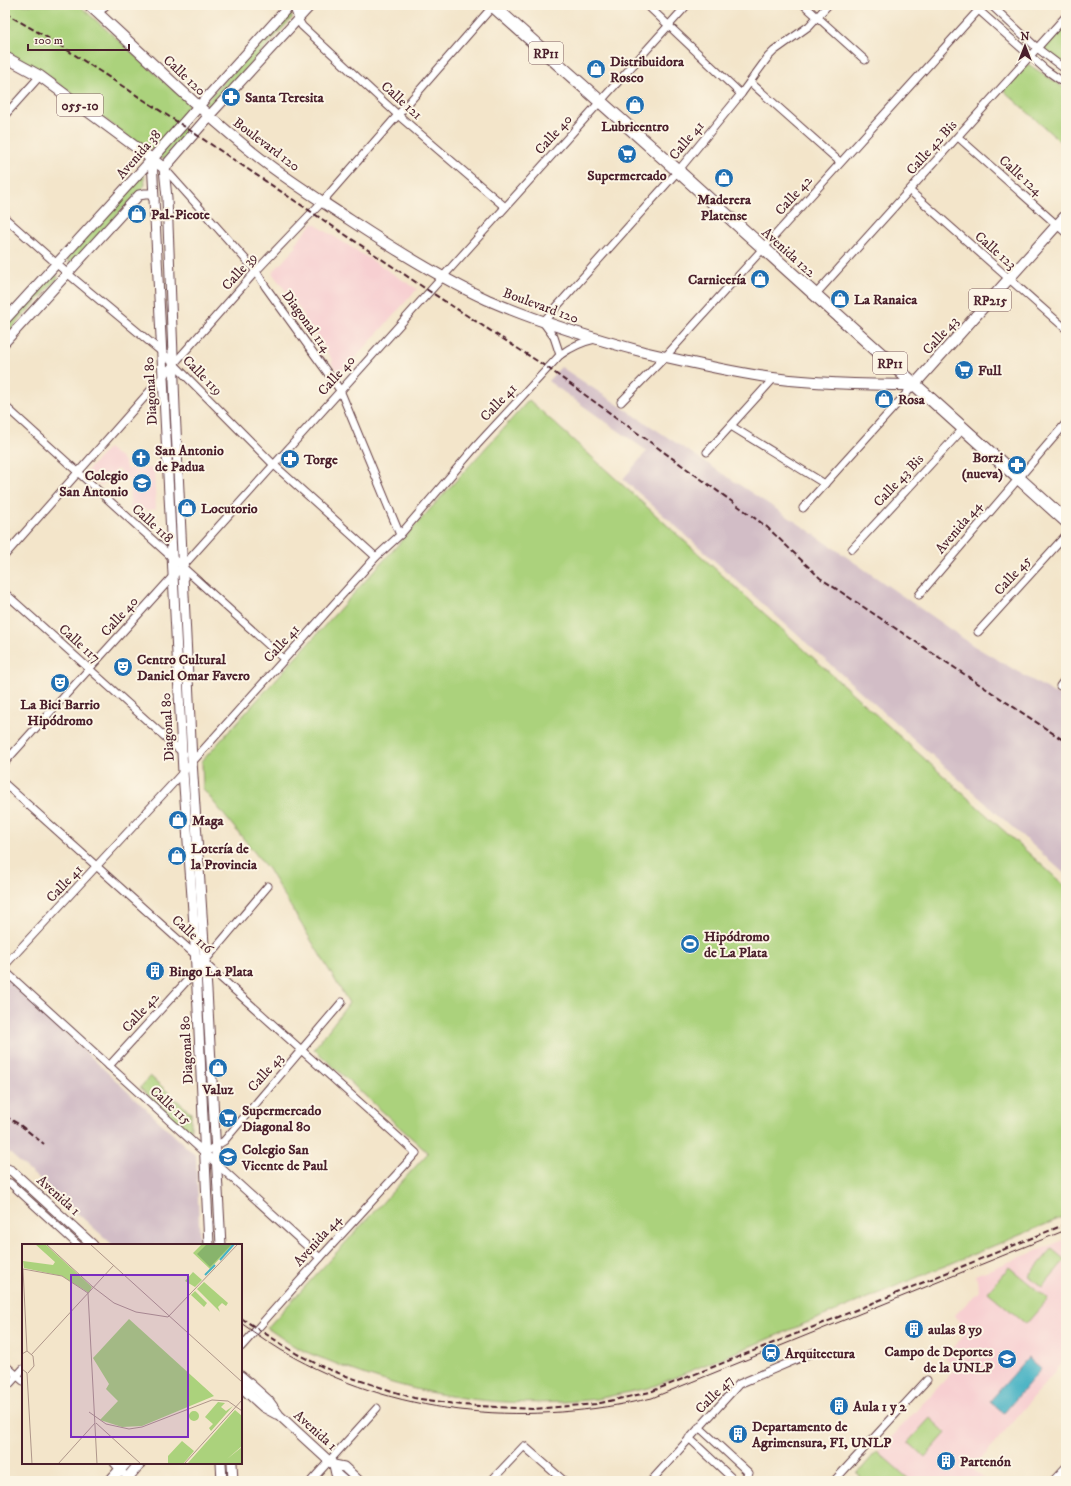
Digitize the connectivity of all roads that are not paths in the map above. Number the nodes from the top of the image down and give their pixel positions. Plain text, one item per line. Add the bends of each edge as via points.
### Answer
1 (89, 5) edge
2 (106, 5) edge
3 (290, 5) edge
4 (293, 5) edge
5 (311, 5) edge
6 (492, 5) edge
7 (647, 5) edge
8 (687, 5) edge
9 (804, 5) edge
10 (828, 5) edge
11 (991, 5) edge
12 (978, 7) edge
13 (98, 14) junction
14 (1066, 16) edge
15 (817, 17) junction
16 (298, 19) junction
17 (668, 25) junction
18 (1037, 48) junction
19 (1031, 56) junction
20 (5, 57) edge
21 (865, 60) dead end
22 (1066, 70) edge
23 (40, 76) junction
24 (750, 82) junction
25 (1066, 84) edge
26 (742, 94) junction
27 (600, 101) junction
28 (198, 107) junction
29 (5, 115) edge
30 (398, 115) junction
31 (209, 116) junction
32 (958, 137) junction
33 (152, 159) junction
34 (840, 162) junction
35 (164, 168) junction
36 (678, 171) junction
37 (910, 191) junction
38 (154, 199) junction
39 (322, 202) junction
40 (505, 207) junction
41 (1066, 215) edge
42 (5, 218) edge
43 (1057, 225) junction
44 (1066, 233) edge
45 (763, 248) junction
46 (57, 264) junction
47 (256, 271) junction
48 (67, 273) junction
49 (442, 276) junction
50 (1009, 278) junction
51 (815, 295) junction
52 (5, 320) edge
53 (543, 322) junction
54 (1066, 328) edge
55 (596, 339) junction
56 (5, 342) edge
57 (163, 353) junction
58 (560, 355) junction
59 (665, 357) junction
60 (174, 364) junction
61 (163, 375) junction
62 (774, 378) junction
63 (914, 385) junction
64 (340, 390) junction
65 (621, 402) dead end
66 (5, 406) edge
67 (1066, 423) edge
68 (731, 426) junction
69 (963, 428) junction
70 (707, 452) dead end
71 (273, 464) junction
72 (78, 472) junction
73 (1018, 478) junction
74 (825, 484) junction
75 (803, 508) dead end
76 (1066, 521) edge
77 (400, 534) junction
78 (1066, 535) edge
79 (852, 549) dead end
80 (5, 555) edge
81 (376, 557) junction
82 (173, 559) junction
83 (183, 566) junction
84 (174, 575) junction
85 (5, 593) edge
86 (919, 595) dead end
87 (978, 632) dead end
88 (284, 659) junction
89 (89, 669) junction
90 (1066, 678) edge
91 (1060, 686) dead end
92 (182, 753) junction
93 (192, 761) junction
94 (5, 762) edge
95 (183, 772) junction
96 (5, 784) edge
97 (97, 866) junction
98 (268, 886) dead end
99 (196, 954) junction
100 (204, 962) junction
101 (5, 965) edge
102 (196, 970) junction
103 (5, 971) edge
104 (342, 1002) dead end
105 (302, 1051) junction
106 (109, 1066) junction
107 (215, 1147) junction
108 (204, 1153) junction
109 (416, 1153) joint
110 (216, 1163) junction
111 (5, 1168) edge
112 (5, 1182) edge
113 (77, 1244) edge
114 (93, 1244) edge
115 (209, 1244) edge
116 (221, 1244) edge
117 (320, 1258) junction
118 (242, 1346) edge
119 (814, 1352) dead end
120 (5, 1365) edge
121 (22, 1370) edge
122 (17, 1376) junction
123 (242, 1377) edge
124 (22, 1380) edge
125 (927, 1380) dead end
126 (242, 1388) edge
127 (5, 1389) edge
128 (377, 1408) dead end
129 (279, 1415) junction
130 (699, 1427) junction
131 (689, 1438) junction
132 (332, 1463) junction
133 (139, 1464) edge
134 (221, 1464) edge
135 (232, 1464) edge
136 (120, 1465) edge
137 (1066, 1467) edge
138 (127, 1480) edge
139 (110, 1481) edge
140 (222, 1481) edge
141 (233, 1481) edge
142 (311, 1481) edge
143 (344, 1481) edge
144 (359, 1481) edge
145 (491, 1481) edge
146 (564, 1481) edge
147 (650, 1481) edge
148 (735, 1481) edge
149 (742, 1481) edge
150 (834, 1481) edge
151 (1053, 1481) edge

1 - 13 main road, Calle 120
2 - 13 street
3 - 28 main road, Avenida 38
4 - 16 street, Calle 121
5 - 16 main road, Avenida 38
6 - 27 highway, Avenida 122 / RP11
6 - 30 street, Calle 39
7 - 17 street
8 - 17 street, Calle 40
9 - 15 street
10 - 15 street, Calle 41
11 - 18 street
12 - 19 street
12 - 34 street, Calle 42
13 - 28 main road, Calle 120
14 - 18 street, Calle 42 Bis
15 - 21 street
15 - 24 street, Calle 41 via 809,26 774,51
16 - 30 street, Calle 121 via 302,26
16 - 31 main road, Avenida 38
17 - 26 street
17 - 27 street, Calle 40
18 - 19 street, Calle 42 Bis
18 - 22 street
19 - 25 street
19 - 32 street, Calle 42 Bis
20 - 23 main road, 055-10
23 - 29 street
23 - 33 main road, 055-10
24 - 26 street, Calle 41
24 - 34 street
26 - 36 street, Calle 41
27 - 36 highway, Avenida 122 / RP11
27 - 40 street, Calle 40
28 - 31 main road, Calle 120
28 - 33 main road, Avenida 38
30 - 39 street, Calle 39
30 - 40 street, Calle 121
31 - 35 main road, Avenida 38
31 - 39 main road, Boulevard 120 via 262,160
32 - 37 street, Calle 42 Bis
32 - 43 street, Calle 124
33 - 35 main road
33 - 38 main road, Diagonal 80
33 - 46 main road, Avenida 38
34 - 45 street, Calle 42
35 - 47 street, Diagonal 114
35 - 60 main road, Diagonal 80
36 - 45 highway, Avenida 122 / RP11
36 - 53 street, Calle 41
37 - 50 street, Calle 123
37 - 51 street, Calle 42 Bis
38 - 48 main road, Avenida 38 via 151,194 139,196
38 - 57 main road, Diagonal 80
39 - 47 street, Calle 39
39 - 49 main road, Boulevard 120 via 395,250
40 - 49 street, Calle 40
41 - 43 main road, Calle 43 / RP215
42 - 46 street, Calle 119
43 - 44 street, Calle 124
43 - 50 main road, Calle 43 / RP215
45 - 51 highway, Avenida 122 / RP11
45 - 59 street, Calle 42
46 - 48 street, Calle 119
46 - 52 main road, Avenida 38
47 - 60 street, Calle 39
47 - 64 street, Diagonal 114
48 - 56 main road, Avenida 38
48 - 57 street, Calle 119
49 - 53 main road, Boulevard 120 via 488,300
49 - 64 street, Calle 40
50 - 54 street, Calle 123
50 - 63 main road, Calle 43 / RP215
51 - 63 highway, Avenida 122 / RP11
53 - 55 main road, Boulevard 120
53 - 58 street via 554,337
55 - 58 street, Calle 41 via 579,343
55 - 59 main road, Boulevard 120
57 - 60 street, Calle 119
57 - 61 main road, Diagonal 80
58 - 77 street, Calle 41
59 - 62 main road, Boulevard 120
59 - 65 street, Calle 42
60 - 61 street, Calle 39
60 - 71 street, Calle 119
60 - 83 main road, Diagonal 80
61 - 72 street, Calle 39
61 - 82 main road, Diagonal 80
62 - 63 main road, Boulevard 120
62 - 68 street
63 - 69 highway, Avenida 122 / RP11
63 - 74 street, Calle 43
64 - 71 street, Calle 40
64 - 77 street, Diagonal 114
66 - 72 street, Calle 118
67 - 73 street, Avenida 44
68 - 70 street
68 - 74 street
69 - 73 highway, Avenida 122 / RP11
69 - 79 street, Calle 43 Bis
71 - 81 street, Calle 119
71 - 83 street, Calle 40
72 - 80 street, Calle 39
72 - 82 street, Calle 118
73 - 76 highway, Avenida 122 / RP11
73 - 86 street, Avenida 44
74 - 75 street, Calle 43
77 - 81 street, Calle 41
78 - 87 street, Calle 45
81 - 88 street, Calle 41
82 - 83 street, Calle 118
82 - 84 main road, Diagonal 80
83 - 84 street, Calle 40
83 - 88 street, Calle 118
83 - 93 main road, Diagonal 80
84 - 89 street, Calle 40
84 - 92 main road, Diagonal 80
85 - 89 street, Calle 117
88 - 93 street, Calle 41
89 - 92 street, Calle 117
89 - 94 street, Calle 40
90 - 91 street
92 - 93 street, Calle 117
92 - 95 main road, Diagonal 80
93 - 95 street, Calle 41
93 - 100 main road, Diagonal 80
95 - 97 street, Calle 41
95 - 99 main road, Diagonal 80
96 - 97 street, Calle 116
97 - 99 street, Calle 116
97 - 101 street, Calle 41
98 - 100 street, Calle 42
99 - 100 street, Calle 116
99 - 102 main road, Diagonal 80
100 - 102 street, Calle 42
100 - 105 street, Calle 116
100 - 107 main road, Diagonal 80
102 - 106 street, Calle 42
102 - 108 main road, Diagonal 80
103 - 106 street, Calle 115
104 - 105 street, Calle 43
105 - 107 street, Calle 43 via 224,1141
105 - 109 street, Calle 116
106 - 108 street, Calle 115
107 - 108 street, Calle 43
107 - 110 main road, Diagonal 80
108 - 110 street, Calle 115
108 - 115 main road, Diagonal 80
109 - 117 street, Avenida 44
110 - 116 main road, Diagonal 80
110 - 117 street, Calle 115
111 - 114 main road, Avenida 1 via 12,1171
112 - 113 street, Avenida 1 via 10,1183
117 - 118 street, Avenida 44
119 - 130 street, Calle 47 via 739,1384
120 - 122 street
121 - 122 street
122 - 124 street
122 - 127 street
123 - 129 main road, Avenida 1 via 268,1400
125 - 150 street
126 - 129 main road, Avenida 1 via 263,1407
128 - 132 street
129 - 132 main road, Avenida 1
130 - 131 street, Calle 47
130 - 149 street via 749,1473
131 - 147 street, Calle 47
131 - 148 street
132 - 142 street
132 - 143 main road, Avenida 1 via 336,1474
132 - 144 main road, Avenida 1 via 344,1467
133 - 138 main road
134 - 140 main road
135 - 141 main road
136 - 138 street
136 - 139 main road
137 - 151 street
145 - 146 street via 524,1446

